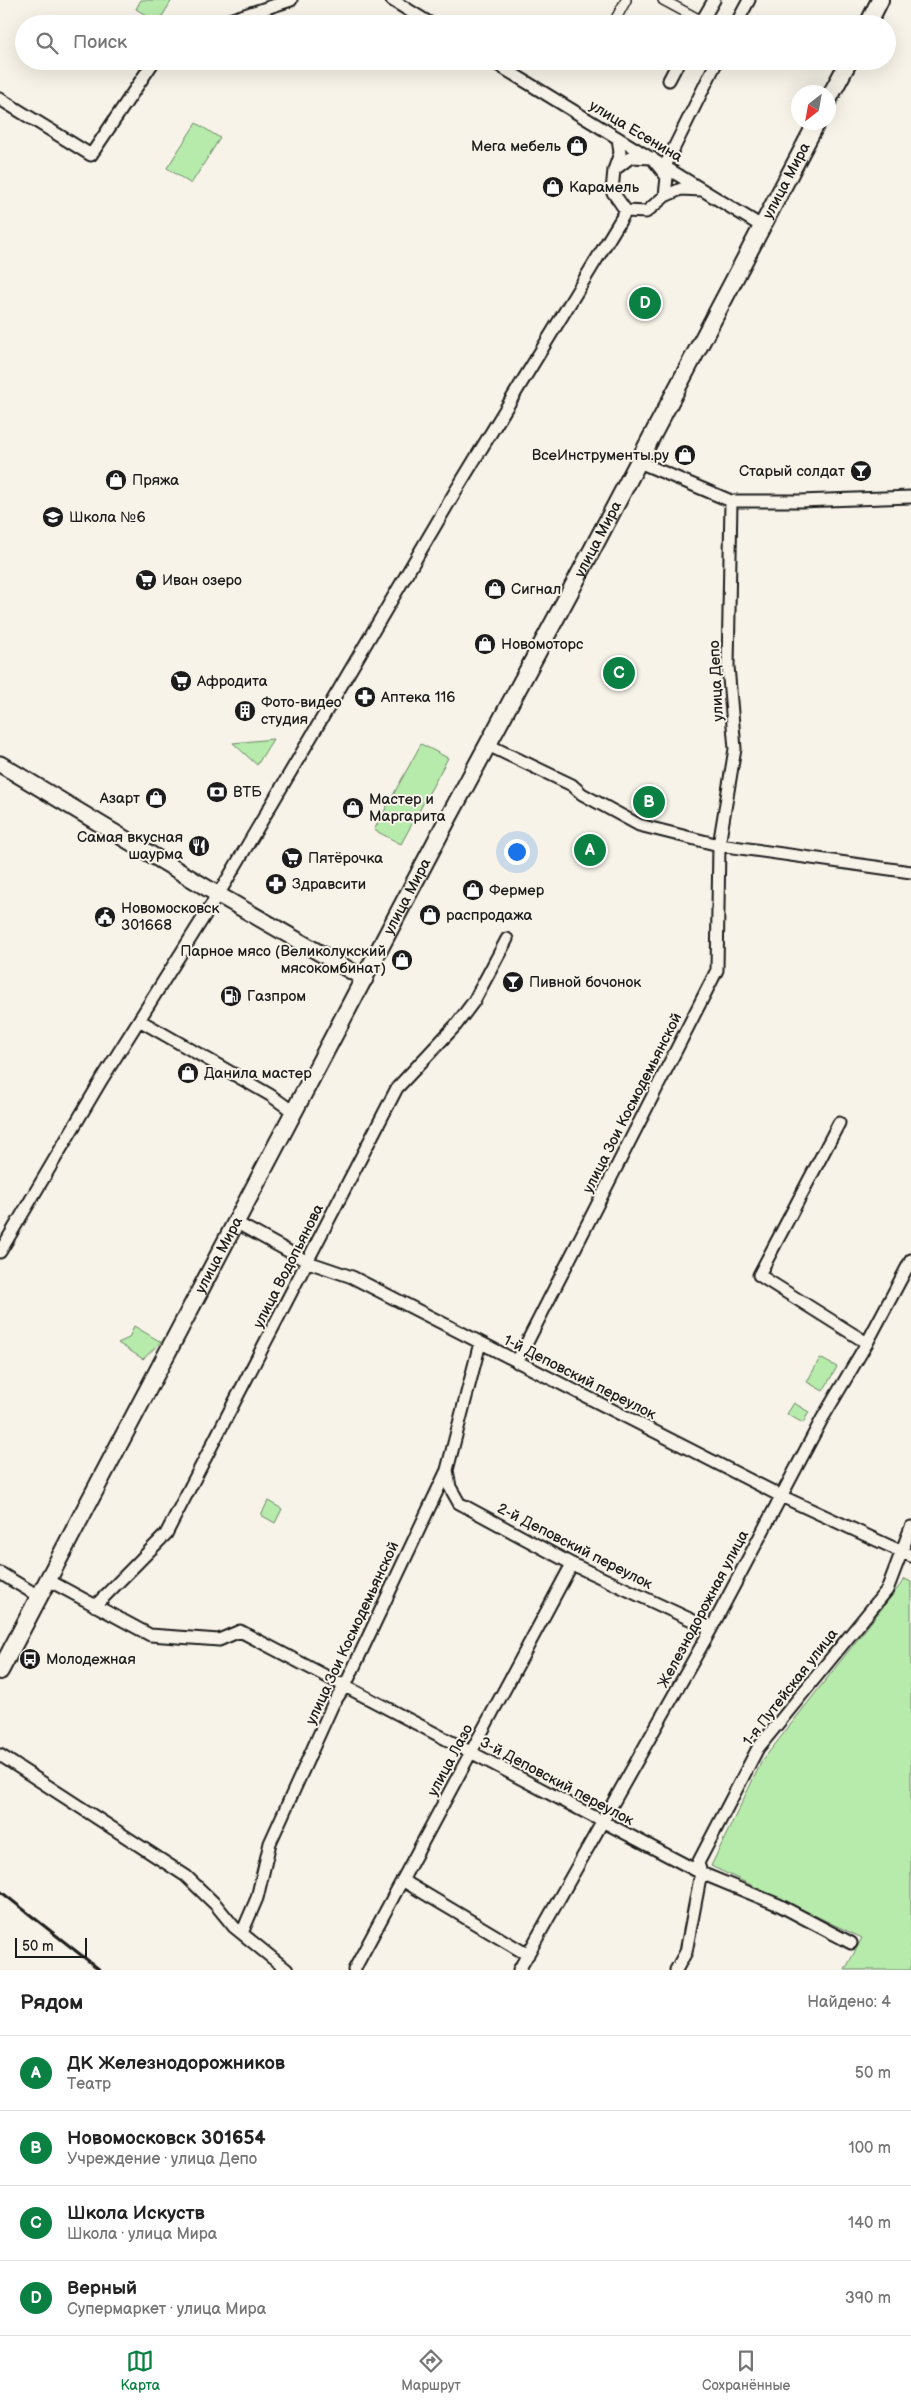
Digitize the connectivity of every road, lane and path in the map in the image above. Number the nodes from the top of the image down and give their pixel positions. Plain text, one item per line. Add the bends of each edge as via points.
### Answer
1 (291, 0) edge
2 (392, 0) edge
3 (626, 0) edge
4 (663, 0) edge
5 (714, 0) edge
6 (748, 0) edge
7 (880, 0) edge
8 (245, 15) edge
9 (416, 15) edge
10 (618, 15) edge
11 (689, 15) edge
12 (705, 15) edge
13 (740, 15) edge
14 (872, 15) edge
15 (148, 70) edge
16 (507, 70) edge
17 (674, 70) edge
18 (713, 70) edge
19 (844, 70) edge
20 (669, 80) dead end
21 (836, 85) edge
22 (0, 98) edge
23 (813, 130) edge
24 (618, 138) junction
25 (652, 158) junction
26 (665, 166) junction
27 (614, 170) junction
28 (704, 191) junction
29 (665, 196) junction
30 (626, 211) junction
31 (763, 227) junction
32 (639, 462) junction
33 (911, 497) edge
34 (731, 501) junction
35 (488, 746) junction
36 (0, 764) edge
37 (719, 845) junction
38 (911, 872) edge
39 (217, 894) junction
40 (507, 939) dead end
41 (365, 978) junction
42 (139, 1020) junction
43 (295, 1113) junction
44 (839, 1123) dead end
45 (237, 1224) junction
46 (0, 1252) edge
47 (911, 1260) edge
48 (308, 1262) junction
49 (480, 1343) junction
50 (867, 1343) junction
51 (517, 1362) junction
52 (447, 1470) junction
53 (781, 1496) junction
54 (911, 1527) edge
55 (907, 1554) edge
56 (572, 1564) junction
57 (0, 1573) edge
58 (48, 1580) junction
59 (40, 1597) junction
60 (95, 1606) junction
61 (711, 1629) junction
62 (0, 1671) edge
63 (345, 1686) junction
64 (471, 1752) junction
65 (0, 1755) edge
66 (603, 1822) junction
67 (702, 1873) junction
68 (402, 1880) junction
69 (242, 1933) junction
70 (851, 1943) dead end
71 (528, 1954) junction
72 (287, 1970) edge
73 (354, 1970) edge
74 (519, 1970) edge
75 (676, 1970) edge

1 - 8 street
2 - 9 street
3 - 10 street
4 - 11 street
5 - 12 street
6 - 13 street
7 - 14 main road
15 - 22 street via 91,155
16 - 24 street, улица Есенина
17 - 20 street
18 - 26 street
19 - 21 main road
23 - 31 main road, улица Мира
24 - 25 street, улица Есенина
24 - 27 street via 620,153
25 - 26 street, улица Есенина
25 - 27 street via 632,157
25 - 29 street via 667,177
26 - 28 street, улица Есенина
27 - 30 street via 612,191
28 - 29 street via 681,189
28 - 31 street, улица Есенина
29 - 30 street via 646,212
30 - 39 street
31 - 32 main road, улица Мира
32 - 34 street
32 - 35 main road, улица Мира
33 - 34 street
34 - 37 street, улица Депо via 728,666 735,749
35 - 37 street via 572,785 582,794 639,825
35 - 41 main road, улица Мира
36 - 39 street
37 - 38 street
37 - 51 street, улица Зои Космодемьянской via 718,970
39 - 41 street
39 - 42 street
40 - 48 street, улица Водопьянова via 474,1001 397,1088
41 - 43 main road, улица Мира
42 - 43 street
42 - 46 street
43 - 45 main road, улица Мира
44 - 50 street via 760,1275
45 - 48 street, 1-й Деповский переулок
45 - 58 main road, улица Мира
47 - 50 street, Железнодорожная улица
48 - 49 street, 1-й Деповский переулок via 352,1277
48 - 60 street, улица Водопьянова via 166,1534
49 - 51 street, 1-й Деповский переулок
49 - 52 street, улица Зои Космодемьянской
50 - 53 street, Железнодорожная улица
51 - 53 street, 1-й Деповский переулок
52 - 56 street, 2-й Деповский переулок via 450,1487 459,1503
52 - 63 street, улица Зои Космодемьянской
53 - 55 street, 1-й Деповский переулок
53 - 61 street, Железнодорожная улица
54 - 55 street, 1-я Путейская улица
55 - 67 street, 1-я Путейская улица via 887,1590 758,1748 698,1863
56 - 61 street, 2-й Деповский переулок
56 - 64 street, улица Лазо
57 - 59 street
58 - 59 main road, улица Мира
58 - 60 street
59 - 62 main road, улица Мира
60 - 63 street, 3-й Деповский переулок via 150,1635 219,1640 240,1631
61 - 66 street, Железнодорожная улица
63 - 64 street, 3-й Деповский переулок
63 - 69 street, улица Зои Космодемьянской via 333,1704 270,1843 257,1898
64 - 66 street, 3-й Деповский переулок
64 - 68 street, улица Лазо
65 - 69 street via 186,1876
66 - 67 street, 3-й Деповский переулок
66 - 71 street, Железнодорожная улица
67 - 70 street, 3-й Деповский переулок via 779,1905
67 - 75 street, 1-я Путейская улица via 686,1952
68 - 71 street
68 - 73 street, улица Лазо
69 - 72 street
71 - 74 street, Железнодорожная улица

